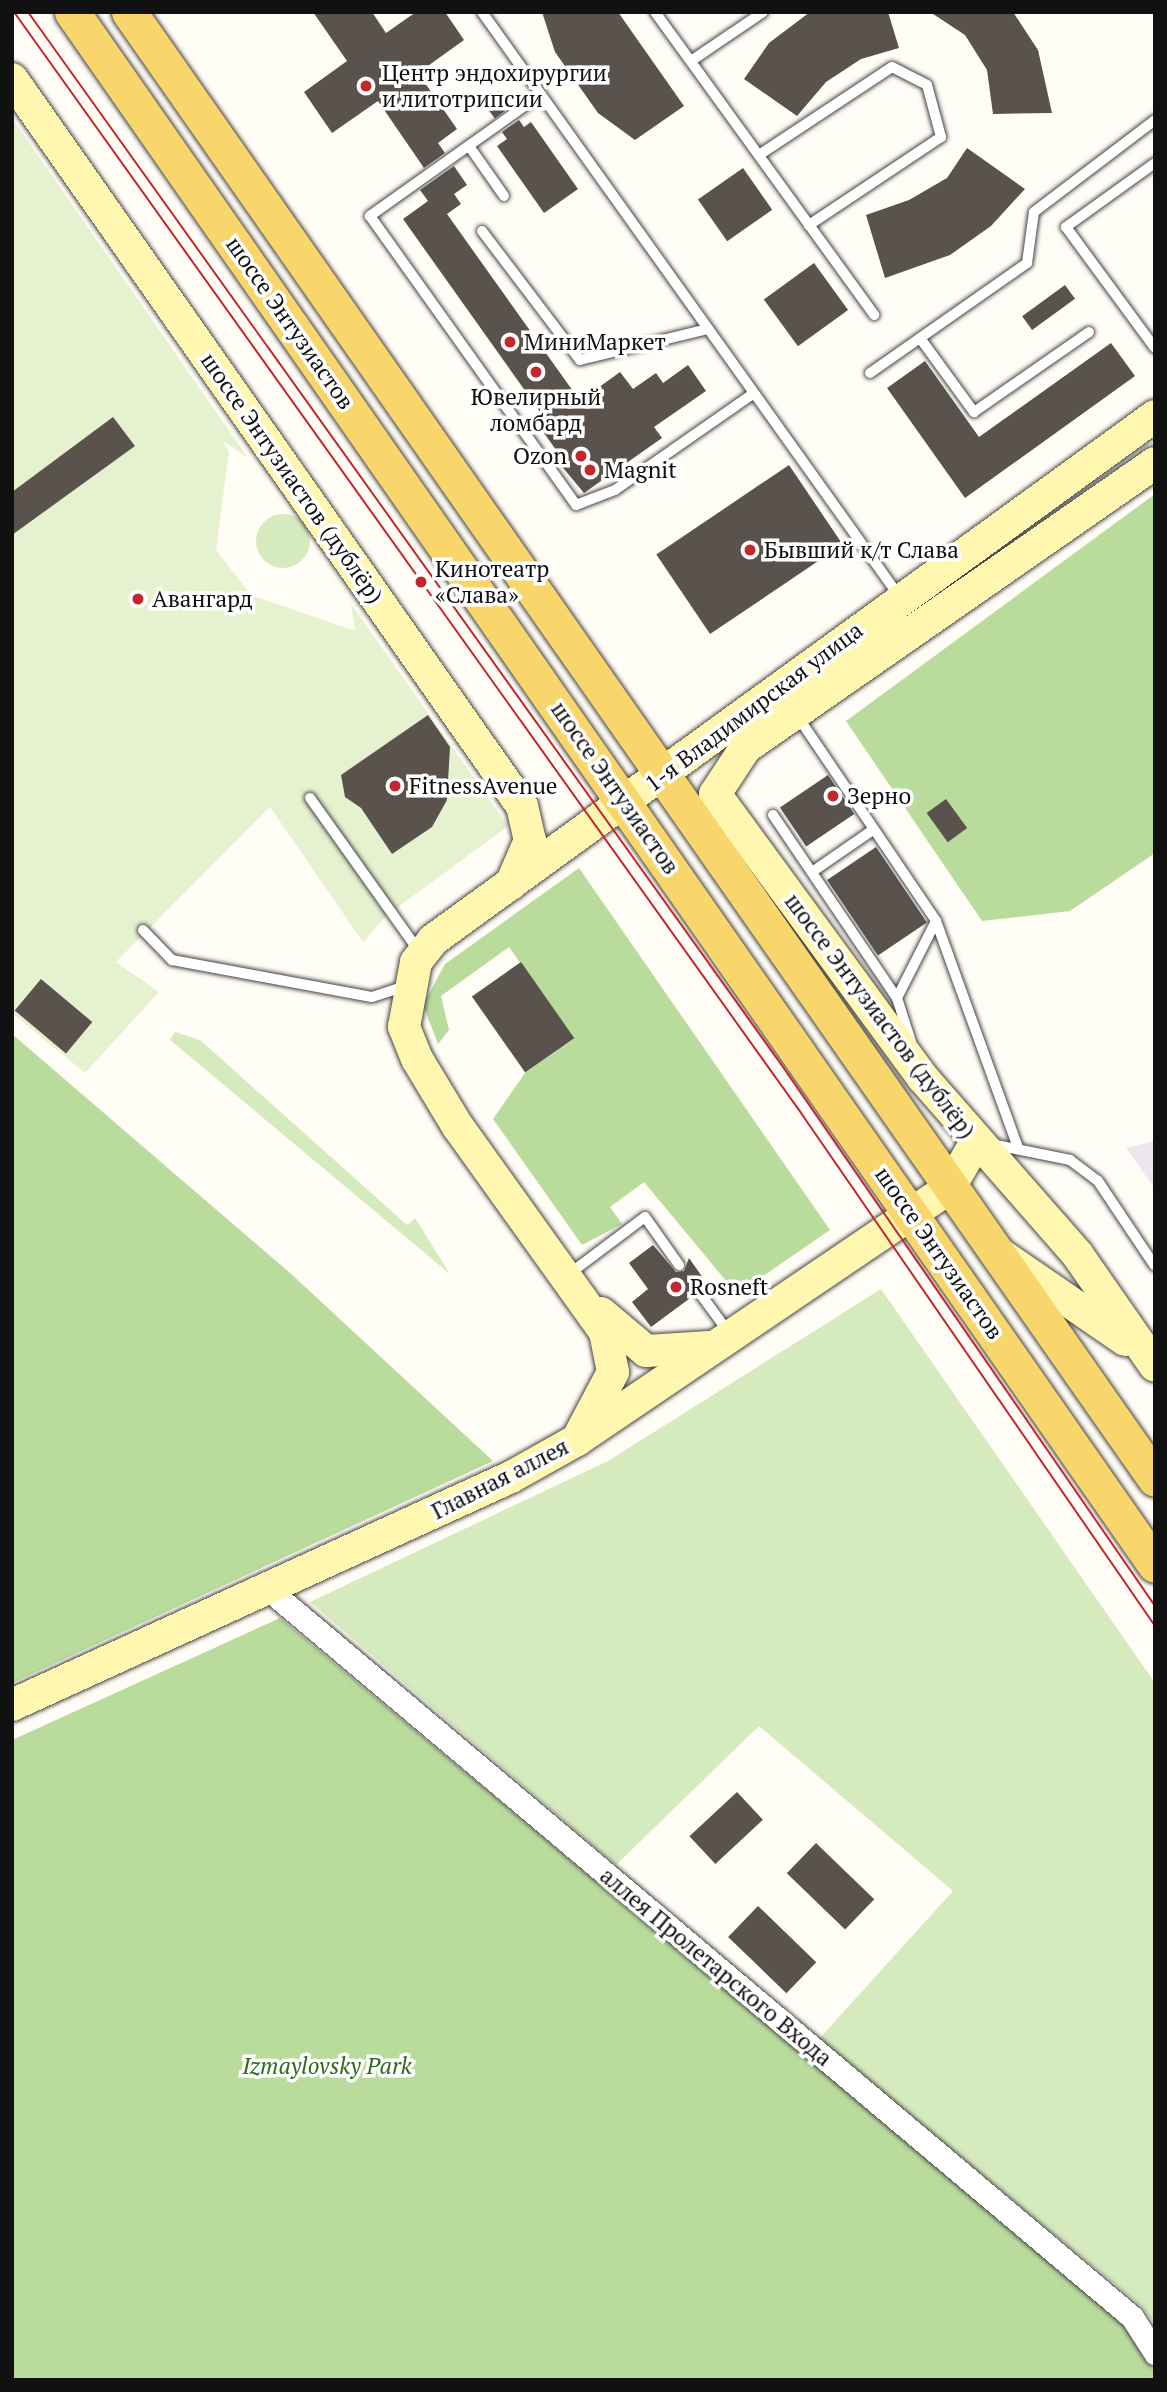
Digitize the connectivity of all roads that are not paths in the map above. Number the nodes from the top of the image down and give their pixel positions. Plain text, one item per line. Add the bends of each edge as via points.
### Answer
1 (72, 12) edge
2 (130, 12) edge
3 (482, 12) edge
4 (656, 12) edge
5 (763, 12) edge
6 (691, 61) junction
7 (12, 79) edge
8 (541, 95) junction
9 (1155, 120) edge
10 (469, 146) junction
11 (759, 155) junction
12 (1155, 163) edge
13 (505, 196) dead end
14 (809, 225) junction
15 (482, 231) dead end
16 (874, 315) dead end
17 (708, 329) junction
18 (1089, 332) dead end
19 (920, 338) junction
20 (1155, 348) edge
21 (870, 373) dead end
22 (754, 393) junction
23 (1155, 416) edge
24 (1155, 463) edge
25 (901, 598) junction
26 (794, 712) junction
27 (661, 775) junction
28 (310, 798) dead end
29 (627, 804) junction
30 (702, 804) junction
31 (773, 814) dead end
32 (874, 829) junction
33 (812, 872) junction
34 (510, 886) junction
35 (936, 921) junction
36 (143, 930) dead end
37 (421, 956) junction
38 (409, 985) junction
39 (897, 998) junction
40 (923, 1078) junction
41 (976, 1142) junction
42 (1022, 1148) junction
43 (950, 1186) junction
44 (911, 1213) junction
45 (996, 1251) junction
46 (679, 1265) dead end
47 (1155, 1266) edge
48 (568, 1275) junction
49 (699, 1292) dead end
50 (722, 1341) junction
51 (1155, 1366) edge
52 (577, 1440) junction
53 (1155, 1479) edge
54 (1155, 1565) edge
55 (268, 1590) junction
56 (12, 1705) edge
57 (1155, 2353) edge

1 - 29 main road, шоссе Энтузиастов
2 - 27 main road, шоссе Энтузиастов via 372,352
3 - 8 lane
4 - 6 lane
5 - 6 lane
6 - 11 lane
7 - 34 main road, шоссе Энтузиастов (дублёр) via 522,806 530,840
8 - 10 lane
8 - 17 lane
9 - 19 lane via 1034,212 1027,263
10 - 13 lane
10 - 22 lane via 370,216 576,505 615,490
11 - 14 lane
11 - 14 lane via 892,67 926,85 941,137
12 - 20 lane via 1066,227
14 - 16 lane
15 - 17 lane via 580,360
17 - 22 lane
18 - 19 lane via 974,412
19 - 21 lane
22 - 25 lane
23 - 25 main road, 1-я Владимирская улица
24 - 26 main road, 1-я Владимирская улица
25 - 27 main road, 1-я Владимирская улица
26 - 30 main road, 1-я Владимирская улица via 746,747
26 - 32 lane
27 - 29 main road, 1-я Владимирская улица
27 - 30 main road, шоссе Энтузиастов
28 - 37 lane
29 - 34 main road, 1-я Владимирская улица
29 - 44 main road, шоссе Энтузиастов
30 - 40 main road, шоссе Энтузиастов (дублёр)
30 - 43 main road, шоссе Энтузиастов
31 - 33 lane
32 - 33 lane
32 - 35 lane
33 - 39 lane
34 - 37 main road, 1-я Владимирская улица via 433,940
35 - 39 lane
35 - 42 lane
36 - 38 lane via 172,960 373,997
37 - 38 main road, 1-я Владимирская улица
38 - 48 main road, 1-я Владимирская улица via 404,1027 417,1059 458,1127
39 - 40 lane
40 - 41 main road, шоссе Энтузиастов (дублёр)
41 - 42 lane
41 - 43 main road
41 - 51 main road, шоссе Энтузиастов (дублёр) via 1077,1254
42 - 47 lane via 1070,1160 1098,1181
43 - 44 main road, Главная аллея
43 - 45 main road, шоссе Энтузиастов
44 - 50 main road, Главная аллея
44 - 54 main road, шоссе Энтузиастов
45 - 51 main road via 1101,1319
45 - 53 main road, шоссе Энтузиастов
46 - 48 lane via 645,1217
48 - 50 main road, 1-я Владимирская улица via 617,1331 646,1351
48 - 52 main road, 1-я Владимирская улица via 606,1332 612,1355 609,1385
49 - 50 lane
50 - 52 main road, Главная аллея
52 - 55 main road, Главная аллея via 511,1477
55 - 56 main road, Главная аллея
55 - 57 street, аллея Пролетарского Входа via 775,2009 1132,2317

